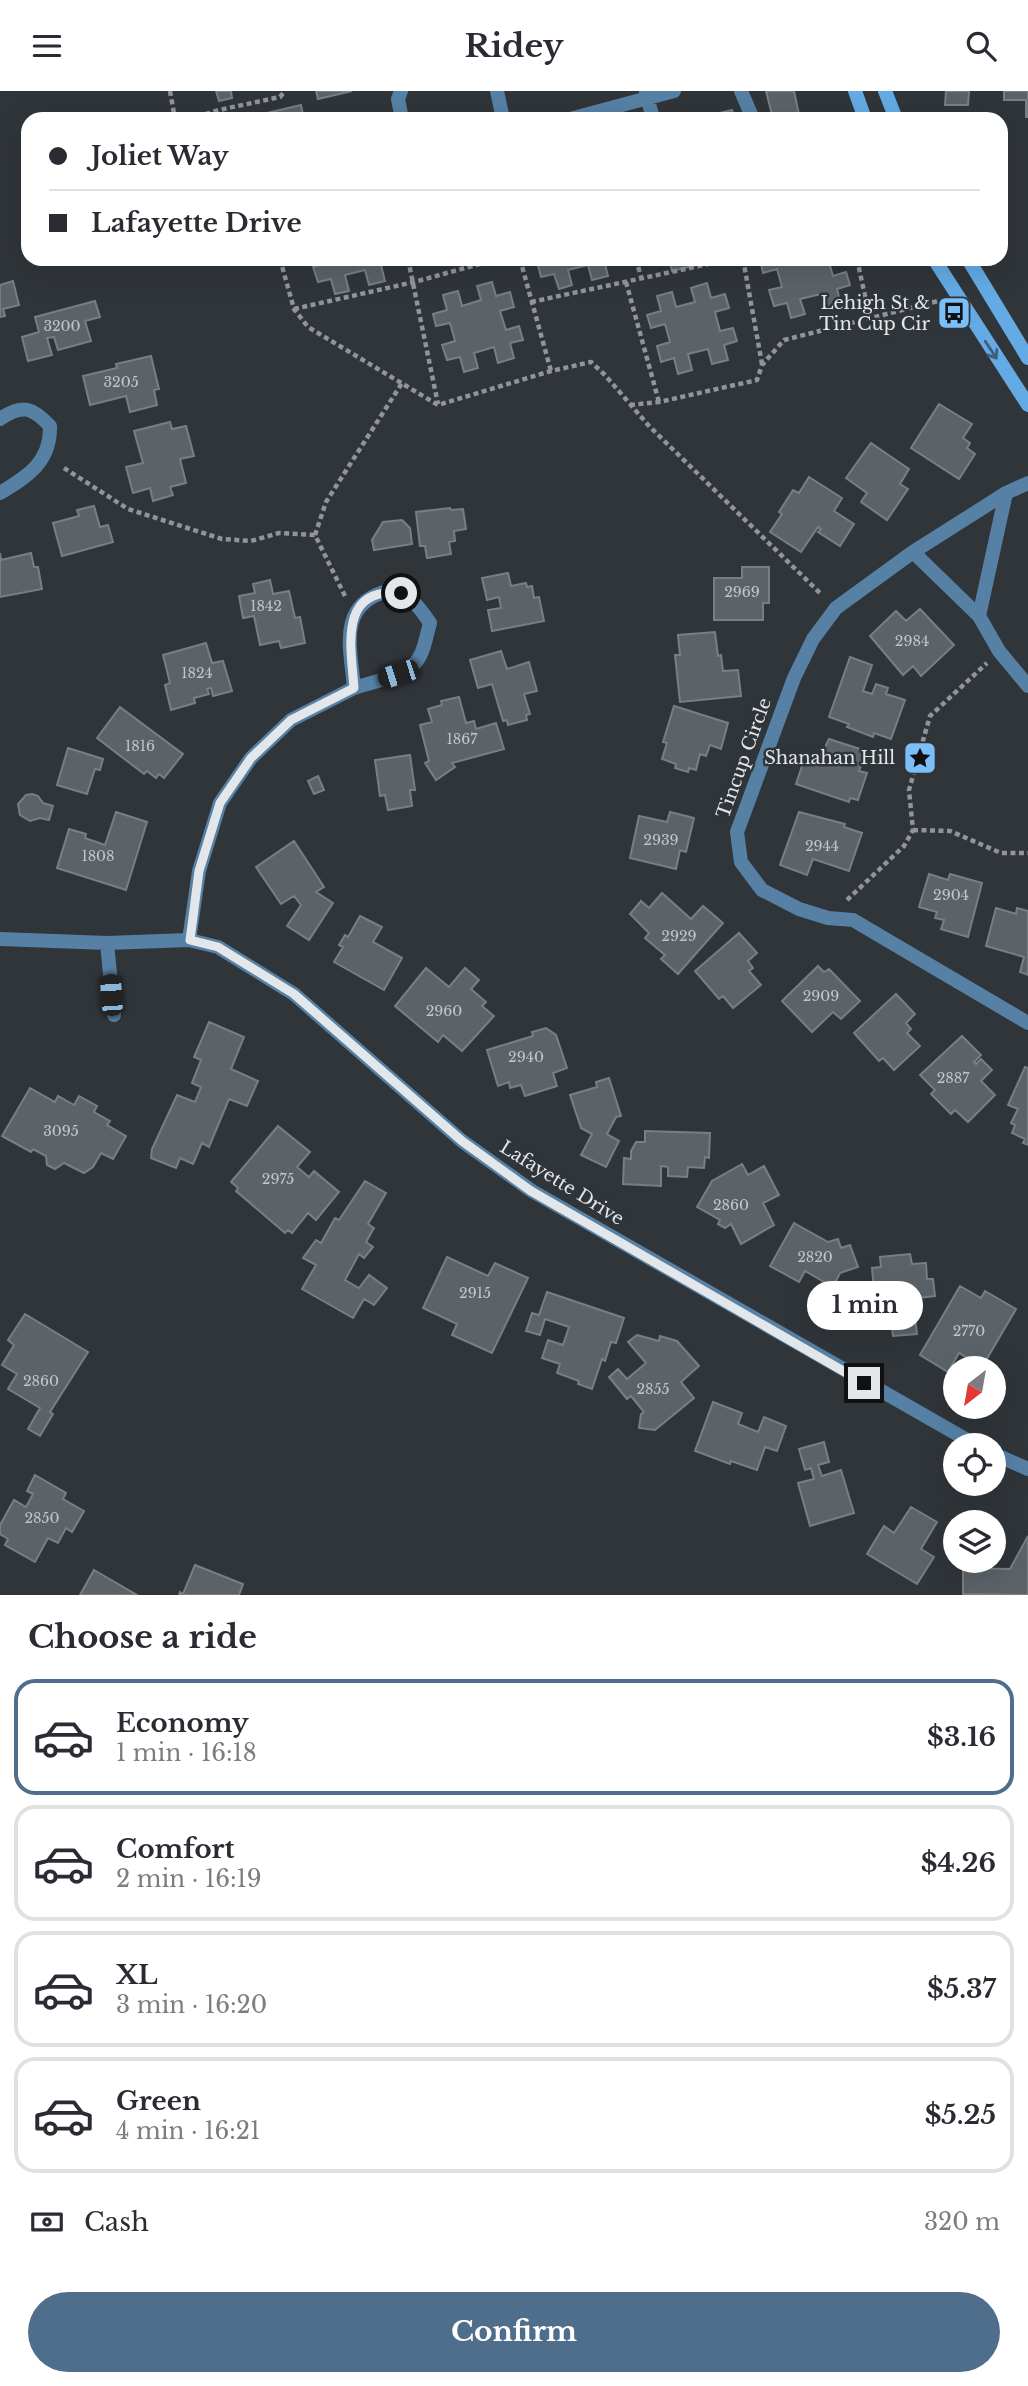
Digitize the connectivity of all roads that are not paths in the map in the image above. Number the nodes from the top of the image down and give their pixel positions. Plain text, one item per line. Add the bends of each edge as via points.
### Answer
1 (401, 91) edge
2 (497, 91) edge
3 (674, 91) edge
4 (741, 91) edge
5 (855, 91) edge
6 (885, 91) edge
7 (647, 95) edge
8 (401, 112) edge
9 (502, 112) edge
10 (592, 112) edge
11 (651, 112) edge
12 (750, 112) edge
13 (862, 112) edge
14 (894, 112) edge
15 (938, 266) edge
16 (972, 266) edge
17 (1028, 358) edge
18 (1028, 405) edge
19 (0, 419) edge
20 (1028, 483) edge
21 (0, 493) edge
22 (1006, 493) junction
23 (914, 552) junction
24 (979, 616) junction
25 (1028, 686) edge
26 (354, 688) junction
27 (0, 939) edge
28 (190, 940) junction
29 (107, 943) junction
30 (114, 1015) dead end
31 (1028, 1023) edge
32 (955, 1433) edge
33 (1006, 1459) edge
34 (1028, 1469) edge

1 - 8 street
2 - 9 street
3 - 7 street
4 - 12 street
5 - 13 street
6 - 14 street
7 - 10 street
7 - 11 street
15 -> 18 street
16 - 17 street
19 - 21 street via 27,409 36,411 50,426 45,456 23,479
20 - 22 street, Tincup Circle
22 - 23 street, Tincup Circle
22 - 24 street
23 - 24 street
23 - 31 street, Tincup Circle via 836,608 813,639 737,832 741,862 762,890 799,909 828,918 853,919
24 - 25 street via 999,651
26 - 26 street via 415,664 425,644 430,623 417,603 401,593 371,596 354,614 349,636
26 - 28 street via 291,720 251,758 220,803 199,871
27 - 29 street, Lafayette Drive
28 - 29 street, Lafayette Drive
28 - 32 street, Lafayette Drive via 218,947 294,994 462,1141 531,1191
29 - 30 street
33 - 34 street

